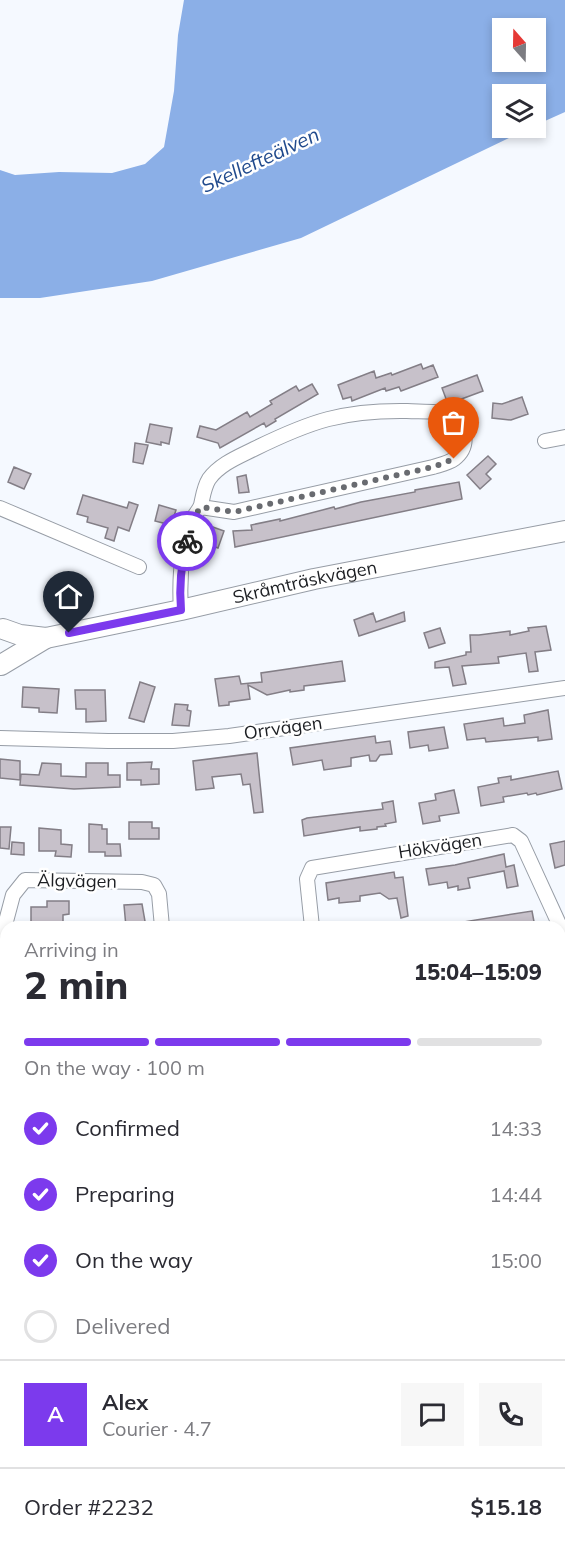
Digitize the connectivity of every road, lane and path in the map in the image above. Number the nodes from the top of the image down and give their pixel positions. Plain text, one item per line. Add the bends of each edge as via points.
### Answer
1 (565, 437) edge
2 (545, 441) dead end
3 (201, 507) junction
4 (0, 508) edge
5 (565, 531) edge
6 (139, 567) dead end
7 (181, 610) junction
8 (2, 627) edge
9 (46, 638) junction
10 (1, 666) edge
11 (565, 688) edge
12 (0, 738) edge
13 (6, 921) edge
14 (161, 921) edge
15 (311, 921) edge
16 (558, 921) edge

1 - 2 street
3 - 3 street via 208,481 217,470 322,420 377,411 434,412 453,418 466,437 454,459 433,467 234,512
3 - 7 street via 192,519 182,561
4 - 6 street
5 - 7 main road, Skråmträskvägen via 314,579
7 - 9 main road, Skråmträskvägen
8 - 9 main road, Skråmträskvägen via 20,635
8 - 10 main road via 7,654
9 - 10 main road, Skråmträskvägen
11 - 12 street, Orrvägen via 173,741
13 - 14 street, Älgvägen via 13,895 25,880 154,885 159,894
15 - 16 street, Hökvägen via 307,879 312,868 513,834 521,841

